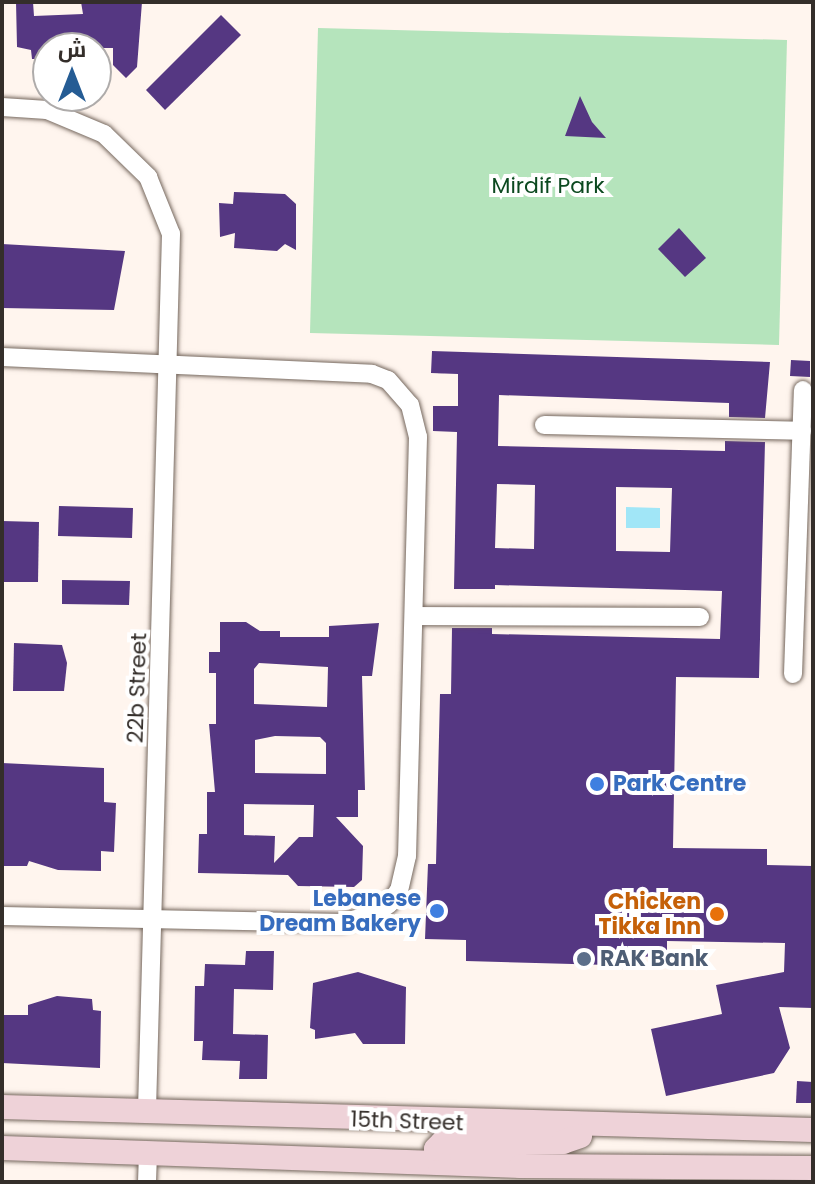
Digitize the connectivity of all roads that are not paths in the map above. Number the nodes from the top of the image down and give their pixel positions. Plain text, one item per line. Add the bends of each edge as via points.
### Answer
1 (2, 107) edge
2 (2, 357) edge
3 (171, 365) junction
4 (803, 390) dead end
5 (544, 425) dead end
6 (802, 431) junction
7 (806, 527) edge
8 (414, 616) junction
9 (700, 617) dead end
10 (793, 674) dead end
11 (2, 916) edge
12 (154, 920) junction
13 (2, 1107) edge
14 (147, 1112) junction
15 (591, 1127) junction
16 (813, 1130) edge
17 (2, 1148) edge
18 (148, 1152) junction
19 (439, 1162) junction
20 (813, 1168) edge
21 (147, 1182) edge

1 - 3 street, 22b Street via 47,110 77,119 128,153 162,204 174,265
2 - 3 street
3 - 8 street via 356,371 388,380 400,391 416,420 418,437
3 - 12 street, 22b Street
4 - 6 street
5 - 6 street
6 - 7 street
7 - 10 street
8 - 9 street
8 - 12 street via 407,856 399,890 389,904 375,914 341,923
11 - 12 street
12 - 14 street, 22b Street
13 - 14 street, 15th Street
14 - 15 street, 15th Street
15 - 16 street, 15th Street
15 - 19 street via 563,1142 443,1142 436,1149
17 - 18 street, 15th Street
18 - 19 street, 15th Street
18 - 21 street
19 - 20 street, 15th Street

